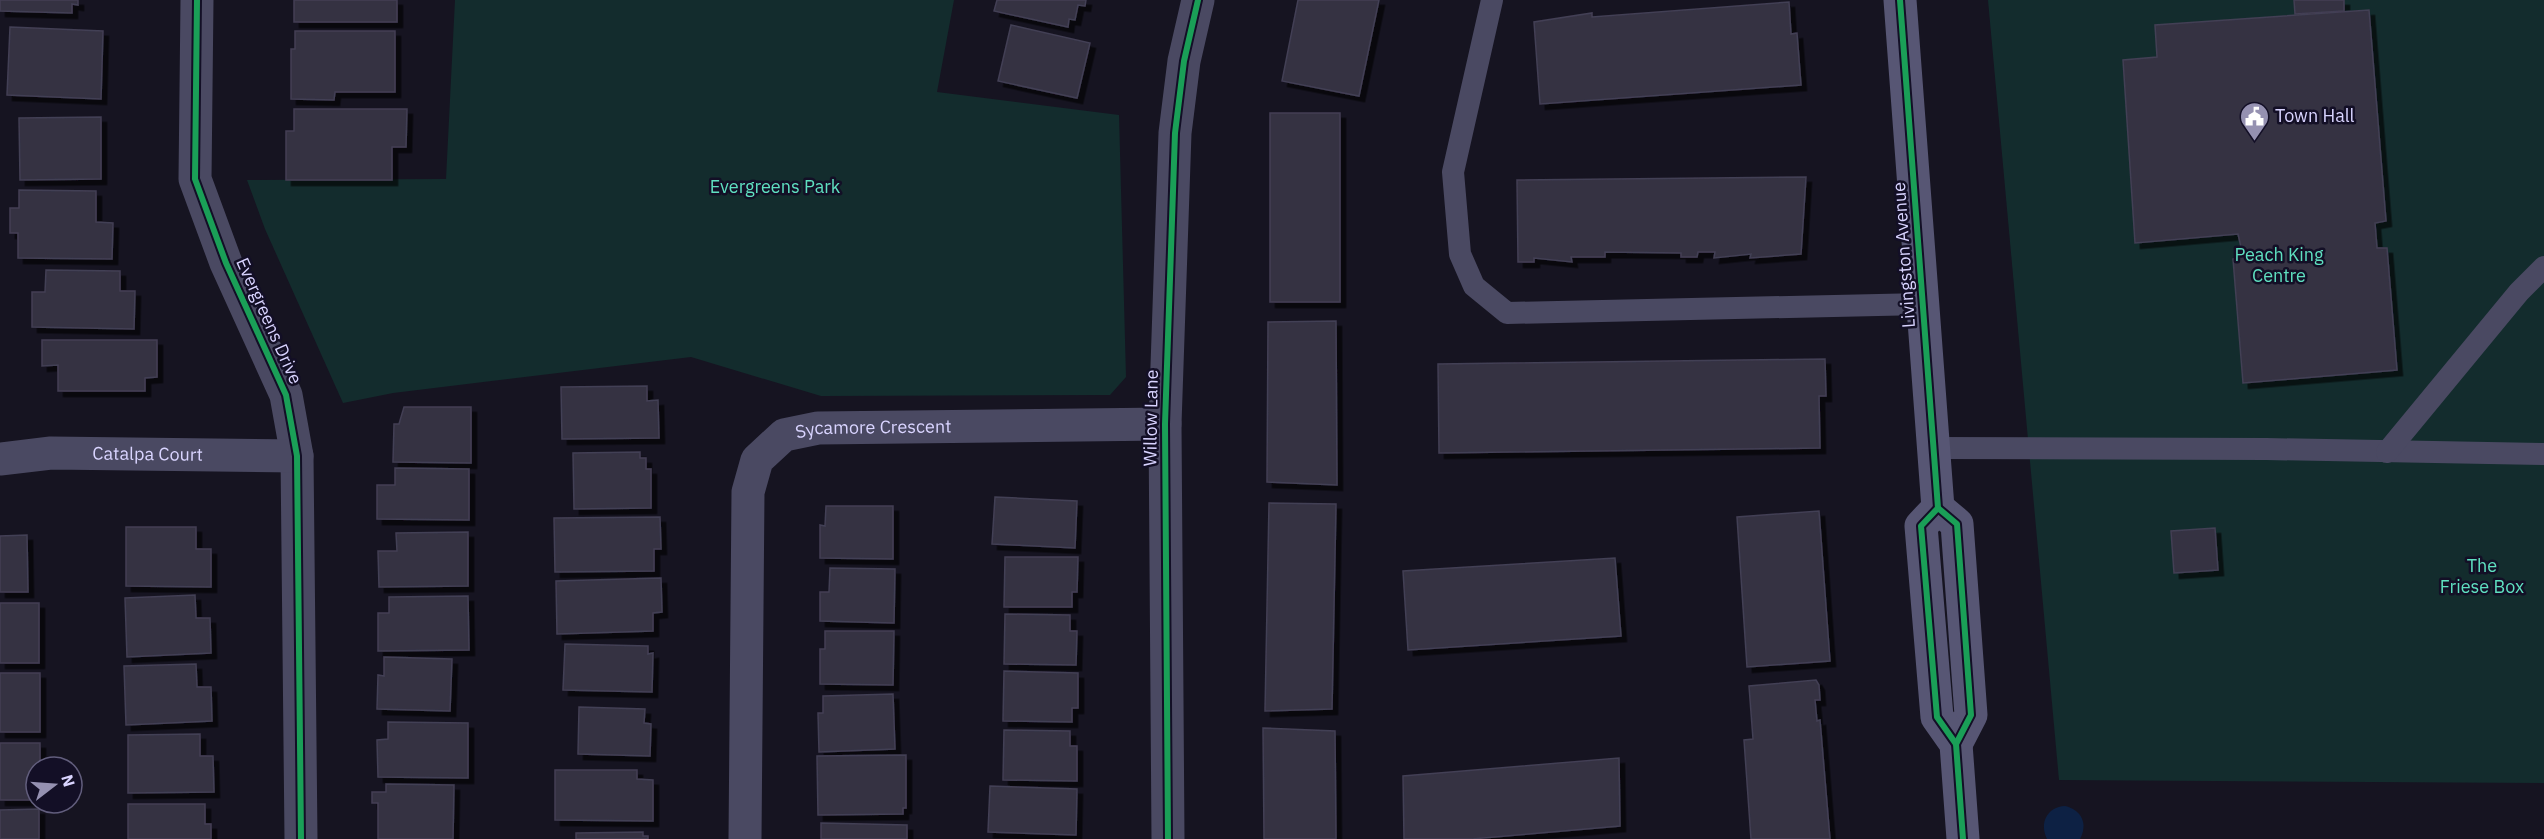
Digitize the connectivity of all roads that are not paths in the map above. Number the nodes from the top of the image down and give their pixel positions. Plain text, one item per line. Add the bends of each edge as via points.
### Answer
1 (197, 0) edge
2 (1198, 0) edge
3 (1492, 0) edge
4 (1900, 0) edge
5 (2544, 267) edge
6 (1923, 304) junction
7 (1165, 424) junction
8 (1933, 448) junction
9 (2387, 452) junction
10 (2544, 454) edge
11 (297, 456) junction
12 (0, 459) edge
13 (301, 839) edge
14 (745, 839) edge
15 (1168, 839) edge
16 (1963, 839) edge

1 - 11 street, Evergreens Drive via 195,179 226,262 286,395
2 - 7 street, Willow Lane via 1184,61 1175,133
3 - 6 lane via 1454,172 1460,254 1474,286 1507,313
4 - 6 main road, Livingston Avenue
5 - 9 lane
6 - 8 main road, Livingston Avenue
7 - 14 street, Sycamore Crescent via 818,428 784,435 758,460 748,492
7 - 15 street, Willow Lane
8 - 9 lane
8 - 16 main road, Livingston Avenue via 1938,508 1920,526 1937,717 1956,744
9 - 10 lane
11 - 12 street, Catalpa Court via 51,453
11 - 13 street, Evergreens Drive

